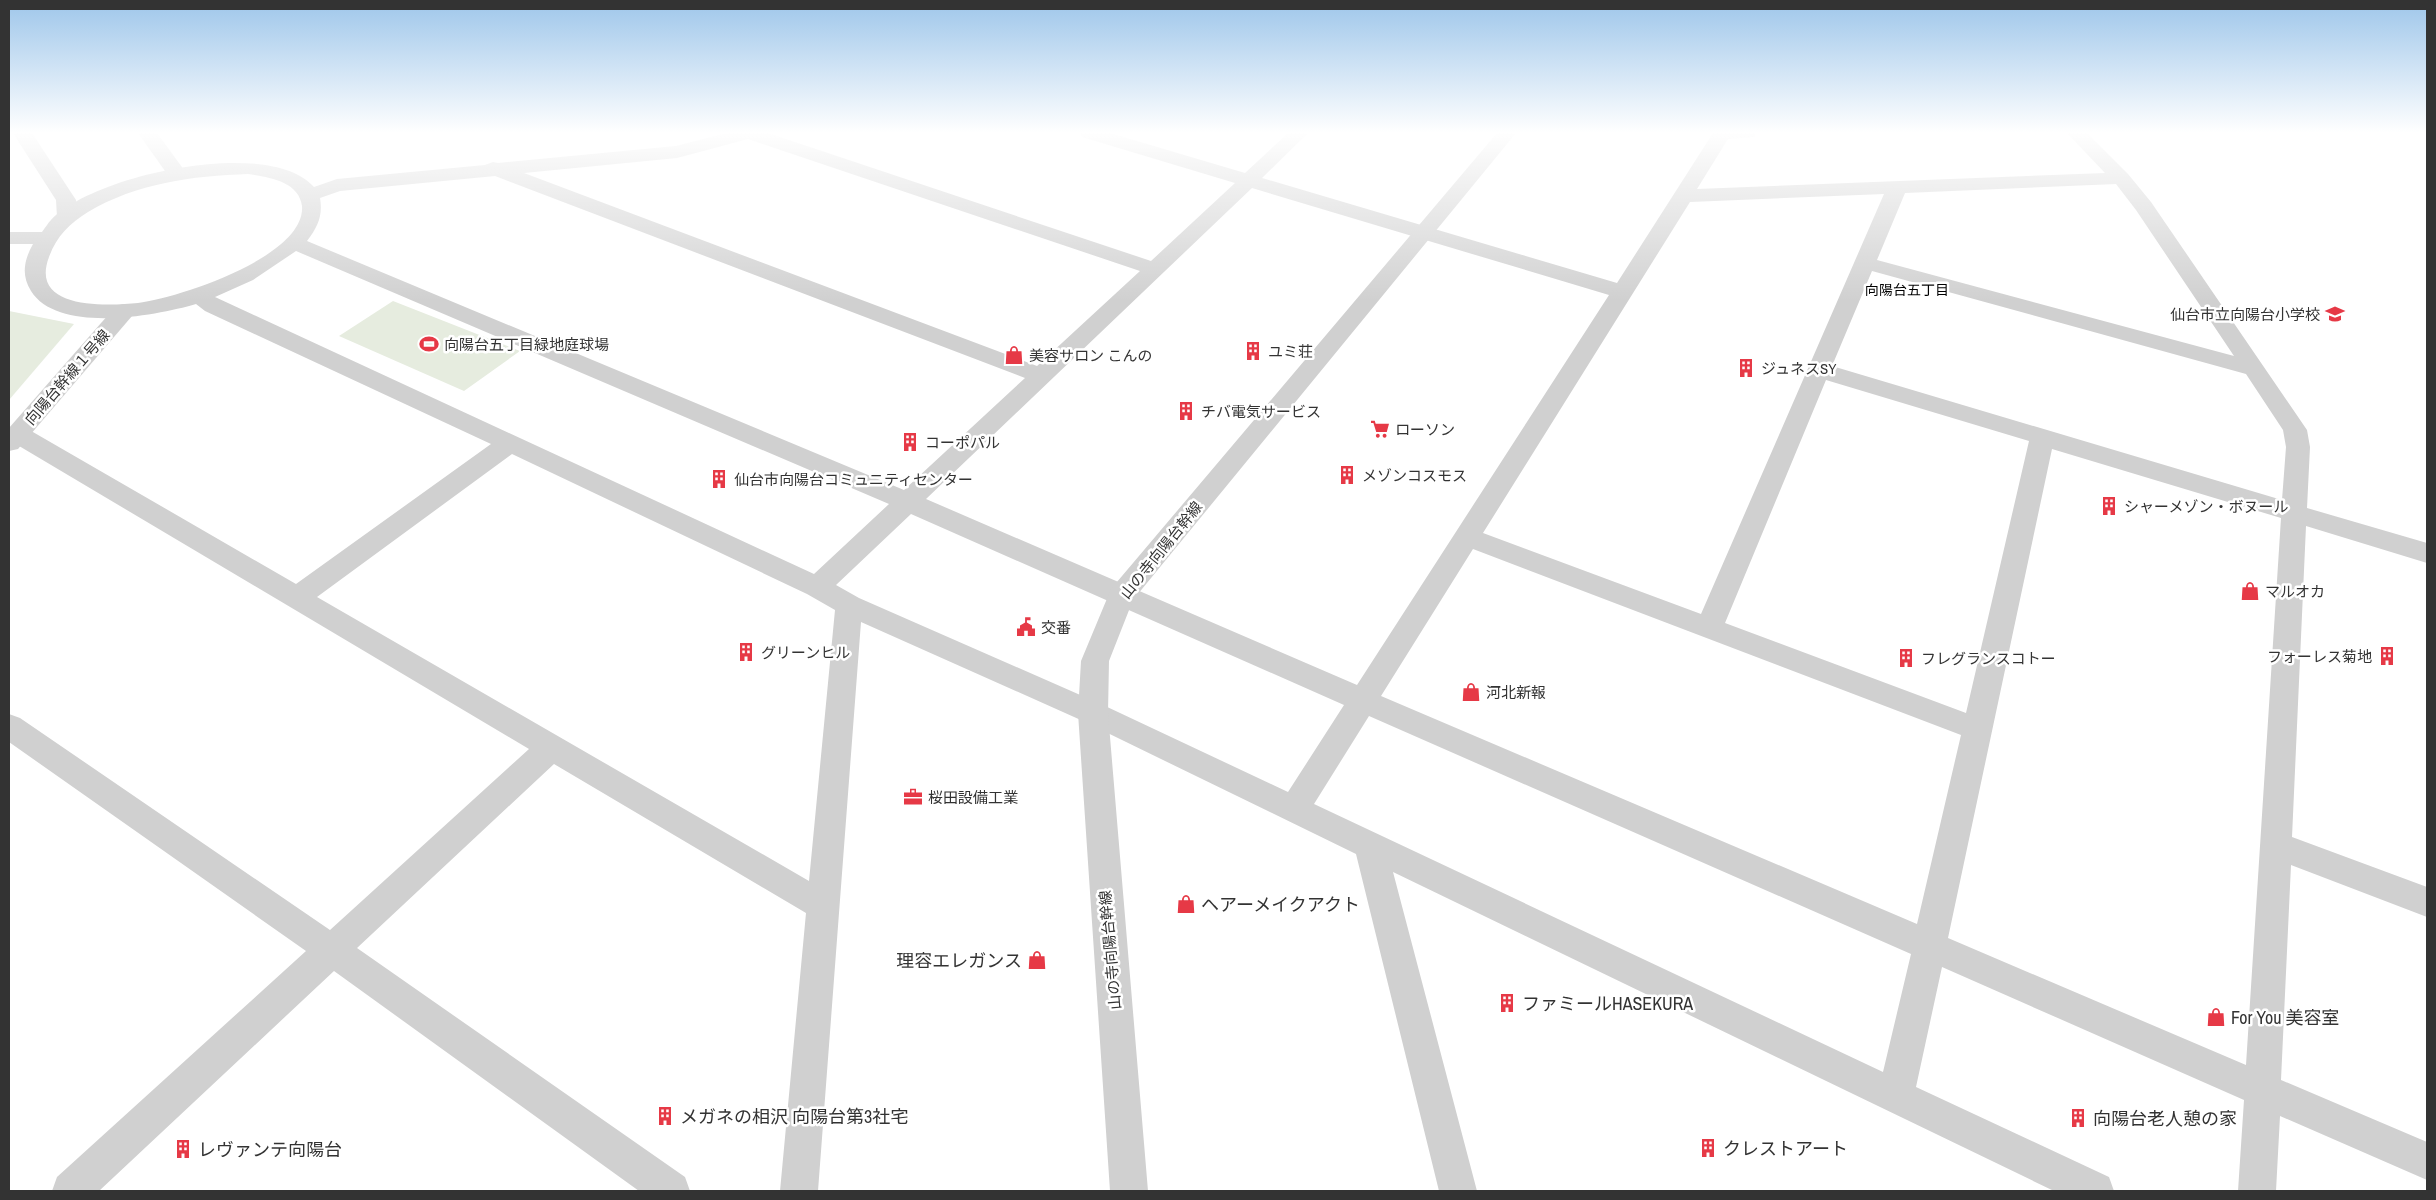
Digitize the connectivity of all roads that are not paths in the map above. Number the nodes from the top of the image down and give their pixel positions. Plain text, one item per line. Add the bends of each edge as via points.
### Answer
1 (59, 189) edge
2 (125, 189) edge
3 (304, 189) edge
4 (328, 189) edge
5 (548, 189) edge
6 (916, 189) edge
7 (1240, 189) edge
8 (1276, 189) edge
9 (1459, 189) edge
10 (1688, 189) edge
11 (1850, 189) edge
12 (1896, 189) edge
13 (2130, 189) edge
14 (310, 195) junction
15 (1684, 196) junction
16 (67, 217) junction
17 (1422, 232) junction
18 (9, 238) edge
19 (41, 238) junction
20 (294, 243) junction
21 (1865, 263) junction
22 (1155, 269) junction
23 (1623, 292) junction
24 (199, 296) junction
25 (124, 311) junction
26 (2253, 369) junction
27 (1819, 370) junction
28 (1042, 376) junction
29 (2042, 437) junction
30 (13, 438) edge
31 (510, 442) junction
32 (908, 502) junction
33 (2294, 513) junction
34 (1467, 537) junction
35 (2427, 553) edge
36 (816, 587) junction
37 (1121, 596) junction
38 (296, 598) junction
39 (848, 605) junction
40 (1709, 628) junction
41 (1363, 700) junction
42 (1093, 713) junction
43 (9, 726) edge
44 (1977, 729) junction
45 (552, 746) junction
46 (1294, 809) junction
47 (1370, 844) junction
48 (2276, 845) junction
49 (2427, 902) edge
50 (823, 906) junction
51 (1929, 945) junction
52 (332, 950) junction
53 (2262, 1089) junction
54 (1896, 1096) junction
55 (2427, 1161) edge
56 (71, 1191) edge
57 (671, 1191) edge
58 (799, 1191) edge
59 (1129, 1191) edge
60 (1458, 1191) edge
61 (2095, 1191) edge
62 (2257, 1191) edge

1 - 16 street via 66,200
2 - 16 street
3 - 14 street
4 - 14 street
5 - 28 street
6 - 22 street
7 - 22 street
8 - 17 street
9 - 17 street, 山の寺向陽台幹線
10 - 15 street
11 - 15 street
12 - 21 street
13 - 26 street
14 - 20 street via 312,210 307,226
15 - 23 street
16 - 19 street
17 - 23 street
17 - 37 street, 山の寺向陽台幹線
18 - 19 street
19 - 25 street via 28,255 22,288 61,308 90,312
20 - 24 street via 245,276
20 - 32 street
21 - 26 street
21 - 27 street
22 - 28 street
23 - 34 street
24 - 25 street
24 - 31 street via 213,306
25 - 30 street, 向陽台幹線１号線
26 - 33 street via 2295,430 2298,447
27 - 29 street
27 - 40 street
28 - 32 street
29 - 33 street
29 - 44 street
30 - 38 street
31 - 36 street
31 - 38 street
32 - 36 street
32 - 37 street
33 - 35 street
33 - 48 street
34 - 40 street
34 - 41 street
36 - 39 street
37 - 41 street
37 - 42 street, 山の寺向陽台幹線 via 1095,661
38 - 45 street
39 - 42 street
39 - 50 street
40 - 44 street
41 - 46 street
41 - 51 street
42 - 46 street
42 - 59 street, 山の寺向陽台幹線
43 - 52 street
44 - 51 street
45 - 50 street
45 - 52 street
46 - 47 street
47 - 54 street
47 - 60 street
48 - 49 street
48 - 53 street
50 - 58 street
51 - 53 street
51 - 54 street
52 - 56 street
52 - 57 street
53 - 55 street
53 - 62 street
54 - 61 street

